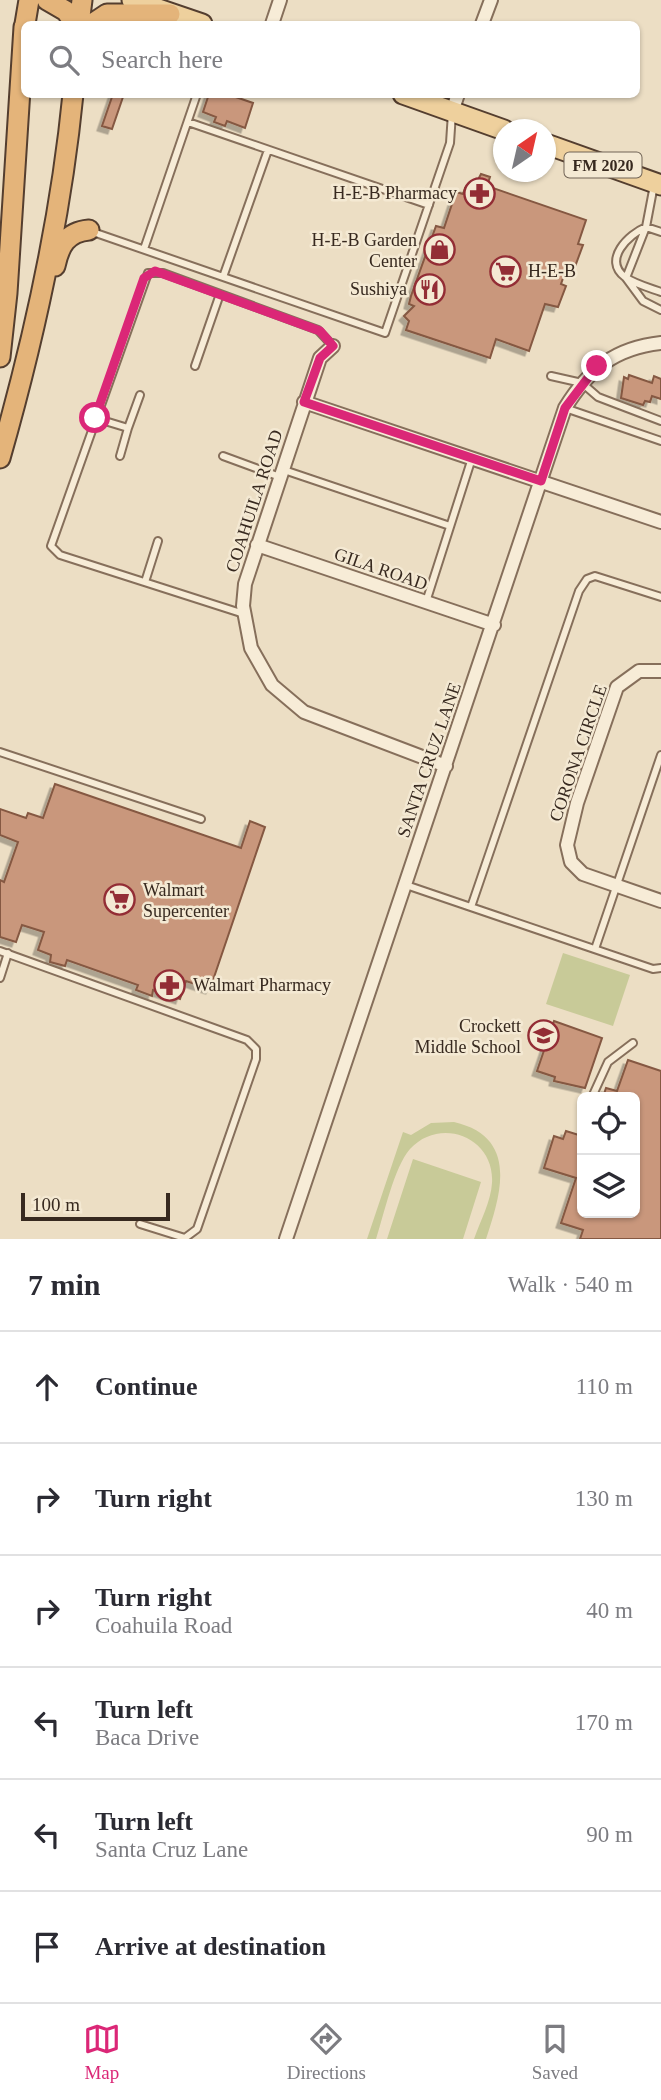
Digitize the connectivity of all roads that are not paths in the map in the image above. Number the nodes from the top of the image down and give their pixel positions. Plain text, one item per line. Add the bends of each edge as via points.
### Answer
1 (47, 0) edge
2 (82, 0) edge
3 (132, 0) edge
4 (280, 0) edge
5 (491, 0) edge
6 (172, 7) edge
7 (74, 21) edge
8 (78, 21) edge
9 (96, 21) edge
10 (197, 21) edge
11 (273, 21) edge
12 (483, 21) edge
13 (21, 90) edge
14 (73, 98) edge
15 (196, 98) edge
16 (426, 98) edge
17 (455, 103) edge
18 (188, 122) junction
19 (493, 124) edge
20 (556, 148) edge
21 (268, 150) junction
22 (658, 184) edge
23 (429, 205) junction
24 (646, 227) junction
25 (89, 230) joint
26 (661, 232) edge
27 (144, 249) junction
28 (223, 277) junction
29 (626, 278) junction
30 (661, 292) edge
31 (220, 294) junction
32 (661, 310) edge
33 (661, 343) edge
34 (333, 346) joint
35 (0, 357) edge
36 (195, 366) dead end
37 (551, 376) dead end
38 (582, 383) junction
39 (140, 395) dead end
40 (304, 402) junction
41 (565, 408) junction
42 (95, 418) junction
43 (661, 421) edge
44 (128, 428) junction
45 (661, 441) edge
46 (1, 455) edge
47 (120, 456) dead end
48 (223, 456) dead end
49 (472, 458) junction
50 (281, 473) junction
51 (541, 481) junction
52 (661, 522) edge
53 (450, 526) junction
54 (158, 541) dead end
55 (257, 545) junction
56 (145, 582) junction
57 (661, 597) edge
58 (426, 602) junction
59 (244, 614) junction
60 (494, 625) junction
61 (661, 671) edge
62 (0, 752) edge
63 (661, 755) edge
64 (446, 766) junction
65 (201, 819) dead end
66 (405, 885) junction
67 (617, 888) junction
68 (661, 901) edge
69 (471, 907) junction
70 (595, 949) junction
71 (0, 951) edge
72 (8, 954) junction
73 (661, 968) edge
74 (0, 978) edge
75 (633, 1043) dead end
76 (594, 1092) edge
77 (139, 1224) dead end
78 (286, 1239) edge

1 - 7 highway
2 - 8 highway
3 - 6 main road
4 - 11 street
5 - 12 street
6 - 9 highway via 107,14
6 - 10 main road
13 - 35 highway
14 - 46 highway via 30,356
15 - 18 lane
16 - 17 main road
17 - 19 main road
17 - 23 lane via 450,143
18 - 21 lane
18 - 27 lane
20 - 22 main road, FM 2020
21 - 23 lane
21 - 28 lane
22 - 24 lane
23 - 28 lane via 385,333
24 - 26 lane
24 - 29 lane
24 - 29 lane via 630,234 617,257 618,270
25 - 27 lane
25 - 46 highway via 71,235 59,248 42,333 17,422
27 - 28 lane
29 - 30 lane
29 - 32 lane via 643,301
31 - 34 lane via 318,330
31 - 36 lane
31 - 42 lane via 163,273 148,273
33 - 38 street, SANTA CRUZ LANE via 609,358
34 - 40 street, COAHUILA ROAD via 320,358
37 - 38 lane
38 - 41 street, SANTA CRUZ LANE
38 - 43 lane via 598,397
39 - 44 lane
40 - 49 street
40 - 50 street, COAHUILA ROAD
41 - 45 lane
41 - 51 street, SANTA CRUZ LANE
42 - 44 lane
42 - 56 lane via 51,547 60,555
44 - 47 lane
48 - 50 lane
49 - 51 street
49 - 53 lane
50 - 53 lane
50 - 55 street, COAHUILA ROAD
51 - 52 street
51 - 60 street, SANTA CRUZ LANE
53 - 58 lane
54 - 56 lane
55 - 58 street, GILA ROAD
55 - 59 street, COAHUILA ROAD via 245,584
56 - 59 lane
57 - 69 lane via 595,576 579,591
58 - 60 street, GILA ROAD
59 - 64 street, COAHUILA ROAD via 260,667 287,700 324,722
60 - 64 street, SANTA CRUZ LANE
61 - 67 street, CORONA CIRCLE via 639,671 617,687 569,831 568,852 576,869
62 - 65 lane
63 - 67 lane
64 - 66 street, SANTA CRUZ LANE
66 - 69 lane
66 - 78 street, SANTA CRUZ LANE
67 - 68 street, CORONA CIRCLE
67 - 70 lane
69 - 70 lane
70 - 73 lane
71 - 72 lane
72 - 74 lane
72 - 77 lane via 247,1040 256,1049 197,1230 185,1238
75 - 76 lane via 608,1062

